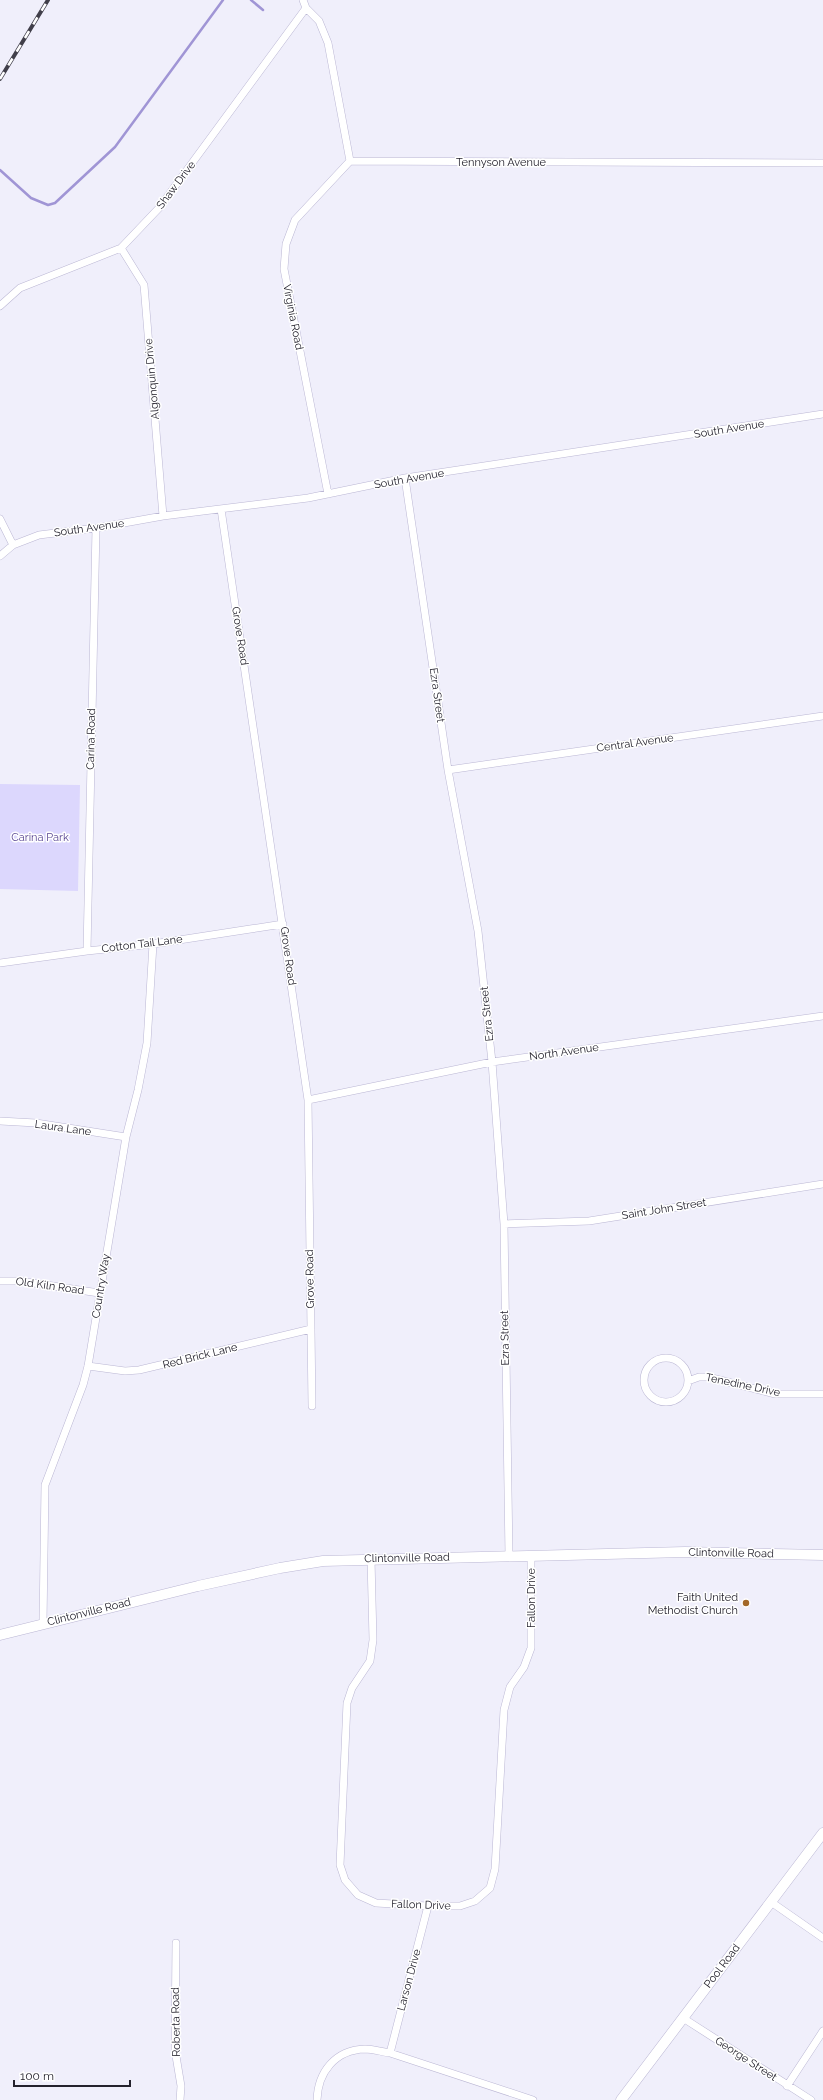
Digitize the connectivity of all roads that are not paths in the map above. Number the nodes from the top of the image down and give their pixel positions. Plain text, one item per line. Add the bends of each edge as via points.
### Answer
1 (303, 0) edge
2 (306, 8) junction
3 (350, 161) junction
4 (823, 163) edge
5 (121, 248) junction
6 (0, 306) edge
7 (823, 414) edge
8 (405, 478) junction
9 (328, 494) junction
10 (221, 509) junction
11 (163, 516) junction
12 (0, 520) edge
13 (96, 528) junction
14 (13, 545) junction
15 (0, 556) edge
16 (823, 716) edge
17 (448, 770) junction
18 (283, 924) junction
19 (153, 944) junction
20 (87, 951) junction
21 (0, 963) edge
22 (823, 1016) edge
23 (492, 1062) junction
24 (308, 1100) junction
25 (0, 1122) edge
26 (126, 1137) junction
27 (823, 1184) edge
28 (504, 1224) junction
29 (0, 1281) edge
30 (99, 1293) junction
31 (311, 1328) junction
32 (88, 1366) junction
33 (688, 1381) junction
34 (823, 1394) edge
35 (312, 1406) dead end
36 (823, 1555) edge
37 (509, 1556) junction
38 (531, 1556) junction
39 (371, 1559) junction
40 (43, 1624) junction
41 (0, 1635) edge
42 (823, 1833) edge
43 (771, 1902) junction
44 (428, 1906) junction
45 (823, 1938) edge
46 (176, 1943) dead end
47 (683, 2018) junction
48 (823, 2031) edge
49 (390, 2053) junction
50 (787, 2086) junction
51 (180, 2100) edge
52 (317, 2100) edge
53 (534, 2100) edge
54 (621, 2100) edge
55 (811, 2100) edge

1 - 2 street
2 - 3 street via 319,21 328,43
2 - 5 street, Shaw Drive via 159,208
3 - 4 street, Tennyson Avenue
3 - 9 street, Virginia Road via 295,220 286,244 284,269
5 - 6 street, Shaw Drive via 20,288
5 - 11 street, Algonquin Drive via 144,285
7 - 8 street, South Avenue
8 - 9 street, South Avenue
8 - 17 street, Ezra Street
9 - 10 street, South Avenue
10 - 11 street, South Avenue
10 - 18 street, Grove Road
11 - 13 street, South Avenue
12 - 14 street
13 - 14 street, South Avenue via 39,535
13 - 20 street, Carina Road
14 - 15 street, South Avenue
16 - 17 street, Central Avenue
17 - 23 street, Ezra Street via 478,931
18 - 19 street, Cotton Tail Lane
18 - 24 street, Grove Road
19 - 20 street, Cotton Tail Lane
19 - 26 street, Country Way via 147,1043
20 - 21 street, Cotton Tail Lane
22 - 23 street, North Avenue
23 - 24 street, North Avenue
23 - 28 street, Ezra Street
24 - 31 street, Grove Road
25 - 26 street, Laura Lane via 36,1123
26 - 30 street, Country Way
27 - 28 street, Saint John Street via 589,1221
28 - 37 street, Ezra Street
29 - 30 street, Old Kiln Road via 20,1281
30 - 32 street, Country Way
31 - 32 street, Red Brick Lane via 139,1370 125,1371
31 - 35 street, Grove Road
32 - 40 street, Country Way via 45,1485
33 - 33 street via 683,1394 671,1401 665,1401 658,1400 648,1391 644,1378 653,1363 668,1358 683,1366
33 - 34 street, Tenedine Drive via 708,1377 776,1394
36 - 38 main road, Clintonville Road via 685,1552
37 - 38 main road, Clintonville Road
37 - 39 main road, Clintonville Road
38 - 44 street, Fallon Drive via 531,1648 524,1667 510,1687 504,1710 495,1869 490,1888 476,1901 460,1906
39 - 40 main road, Clintonville Road via 323,1561 280,1568
39 - 44 street, Fallon Drive via 373,1640 370,1661 352,1688 347,1703 340,1864 345,1880 358,1895 376,1903
40 - 41 main road, Clintonville Road
42 - 43 main road, Pool Road
43 - 45 street
43 - 47 main road, Pool Road
44 - 49 street, Larson Drive
46 - 51 street, Roberta Road via 175,2050 181,2086
47 - 50 street, George Street
47 - 54 main road, Pool Road
48 - 50 street
49 - 52 street via 366,2049 349,2051 324,2071 318,2085
49 - 53 street
50 - 55 street, George Street

